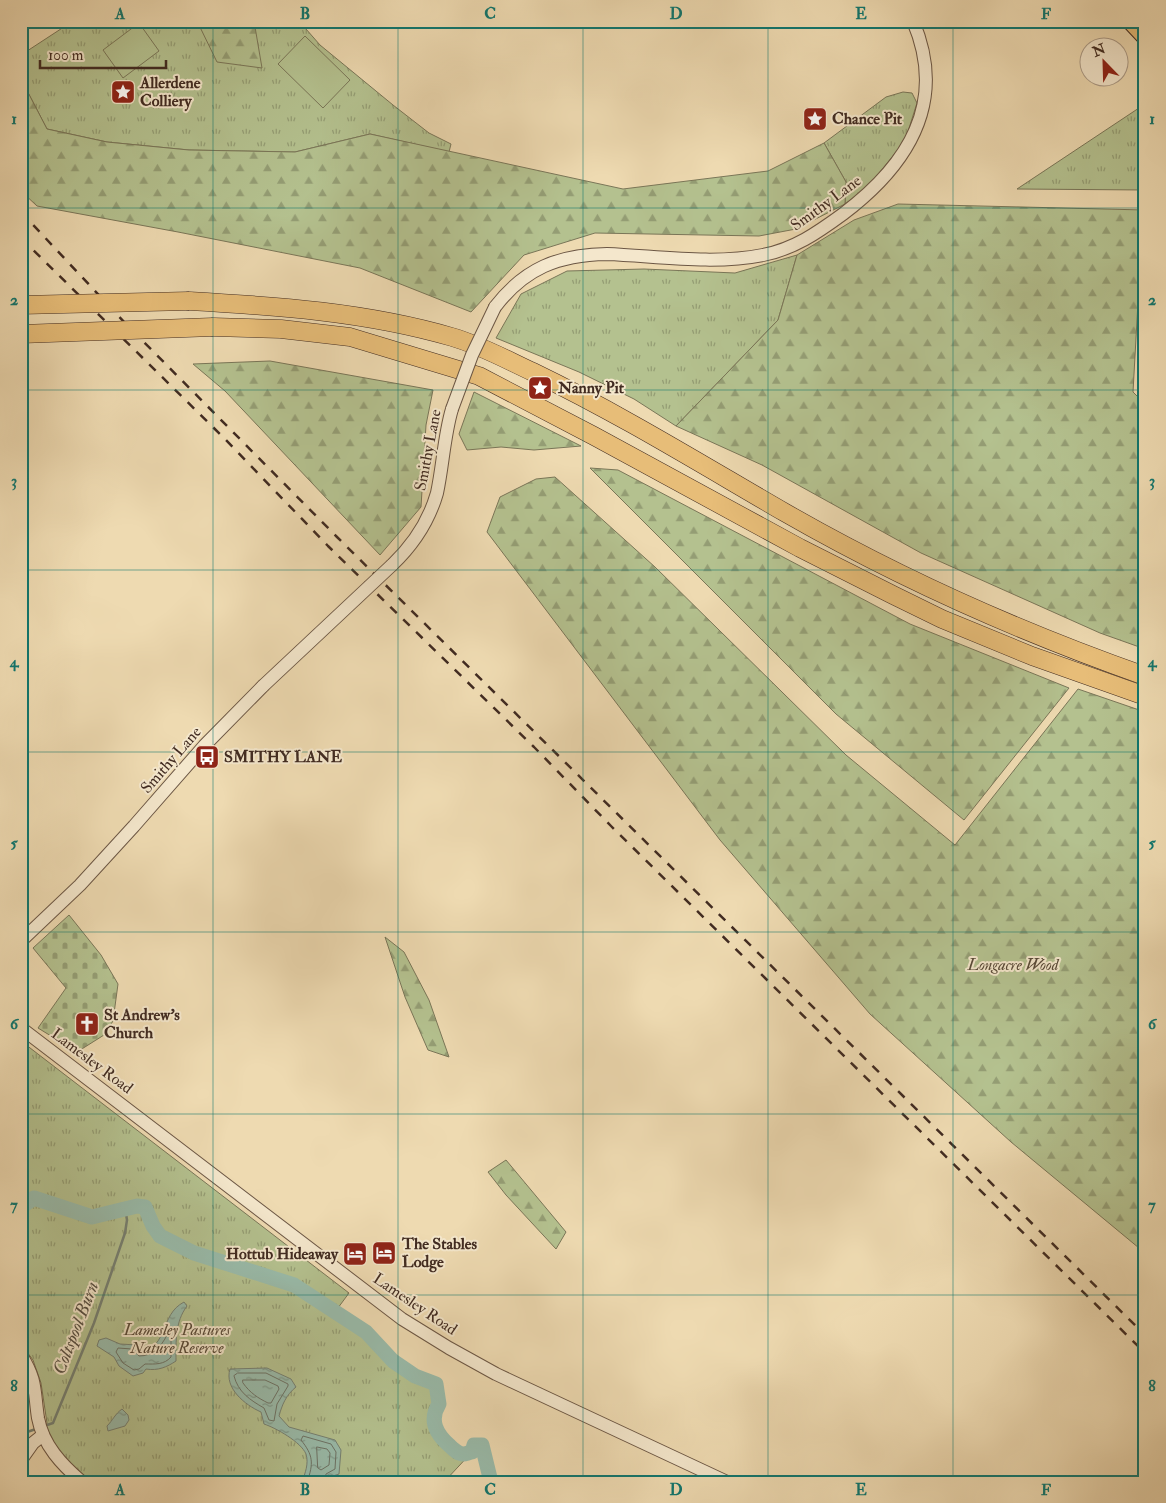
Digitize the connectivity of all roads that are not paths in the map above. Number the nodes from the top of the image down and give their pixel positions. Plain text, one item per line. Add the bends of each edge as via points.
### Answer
1 (913, 21) edge
2 (1130, 21) edge
3 (1145, 37) edge
4 (21, 305) edge
5 (21, 334) edge
6 (1145, 676) edge
7 (1145, 696) edge
8 (21, 941) edge
9 (21, 1028) edge
10 (21, 1355) edge
11 (43, 1435) junction
12 (21, 1460) edge
13 (82, 1482) edge
14 (727, 1482) edge

1 - 8 street, Smithy Lane, bridge via 925,69 925,97 920,121 897,162 873,190 815,234 790,248 737,259 587,254 547,264 510,290 495,307 472,355 452,409 431,511 411,544 204,746 80,886
2 - 3 main road
4 - 6 highway, bridge via 189,301 282,306 373,318 454,337 596,404 899,574 1032,634
5 - 7 highway, bridge via 213,327 281,330 350,337 479,376 800,548 942,619 1032,656
9 - 14 street, Lamesley Road via 402,1319 496,1374
10 - 11 street via 34,1382
11 - 12 street
11 - 13 street via 57,1458

